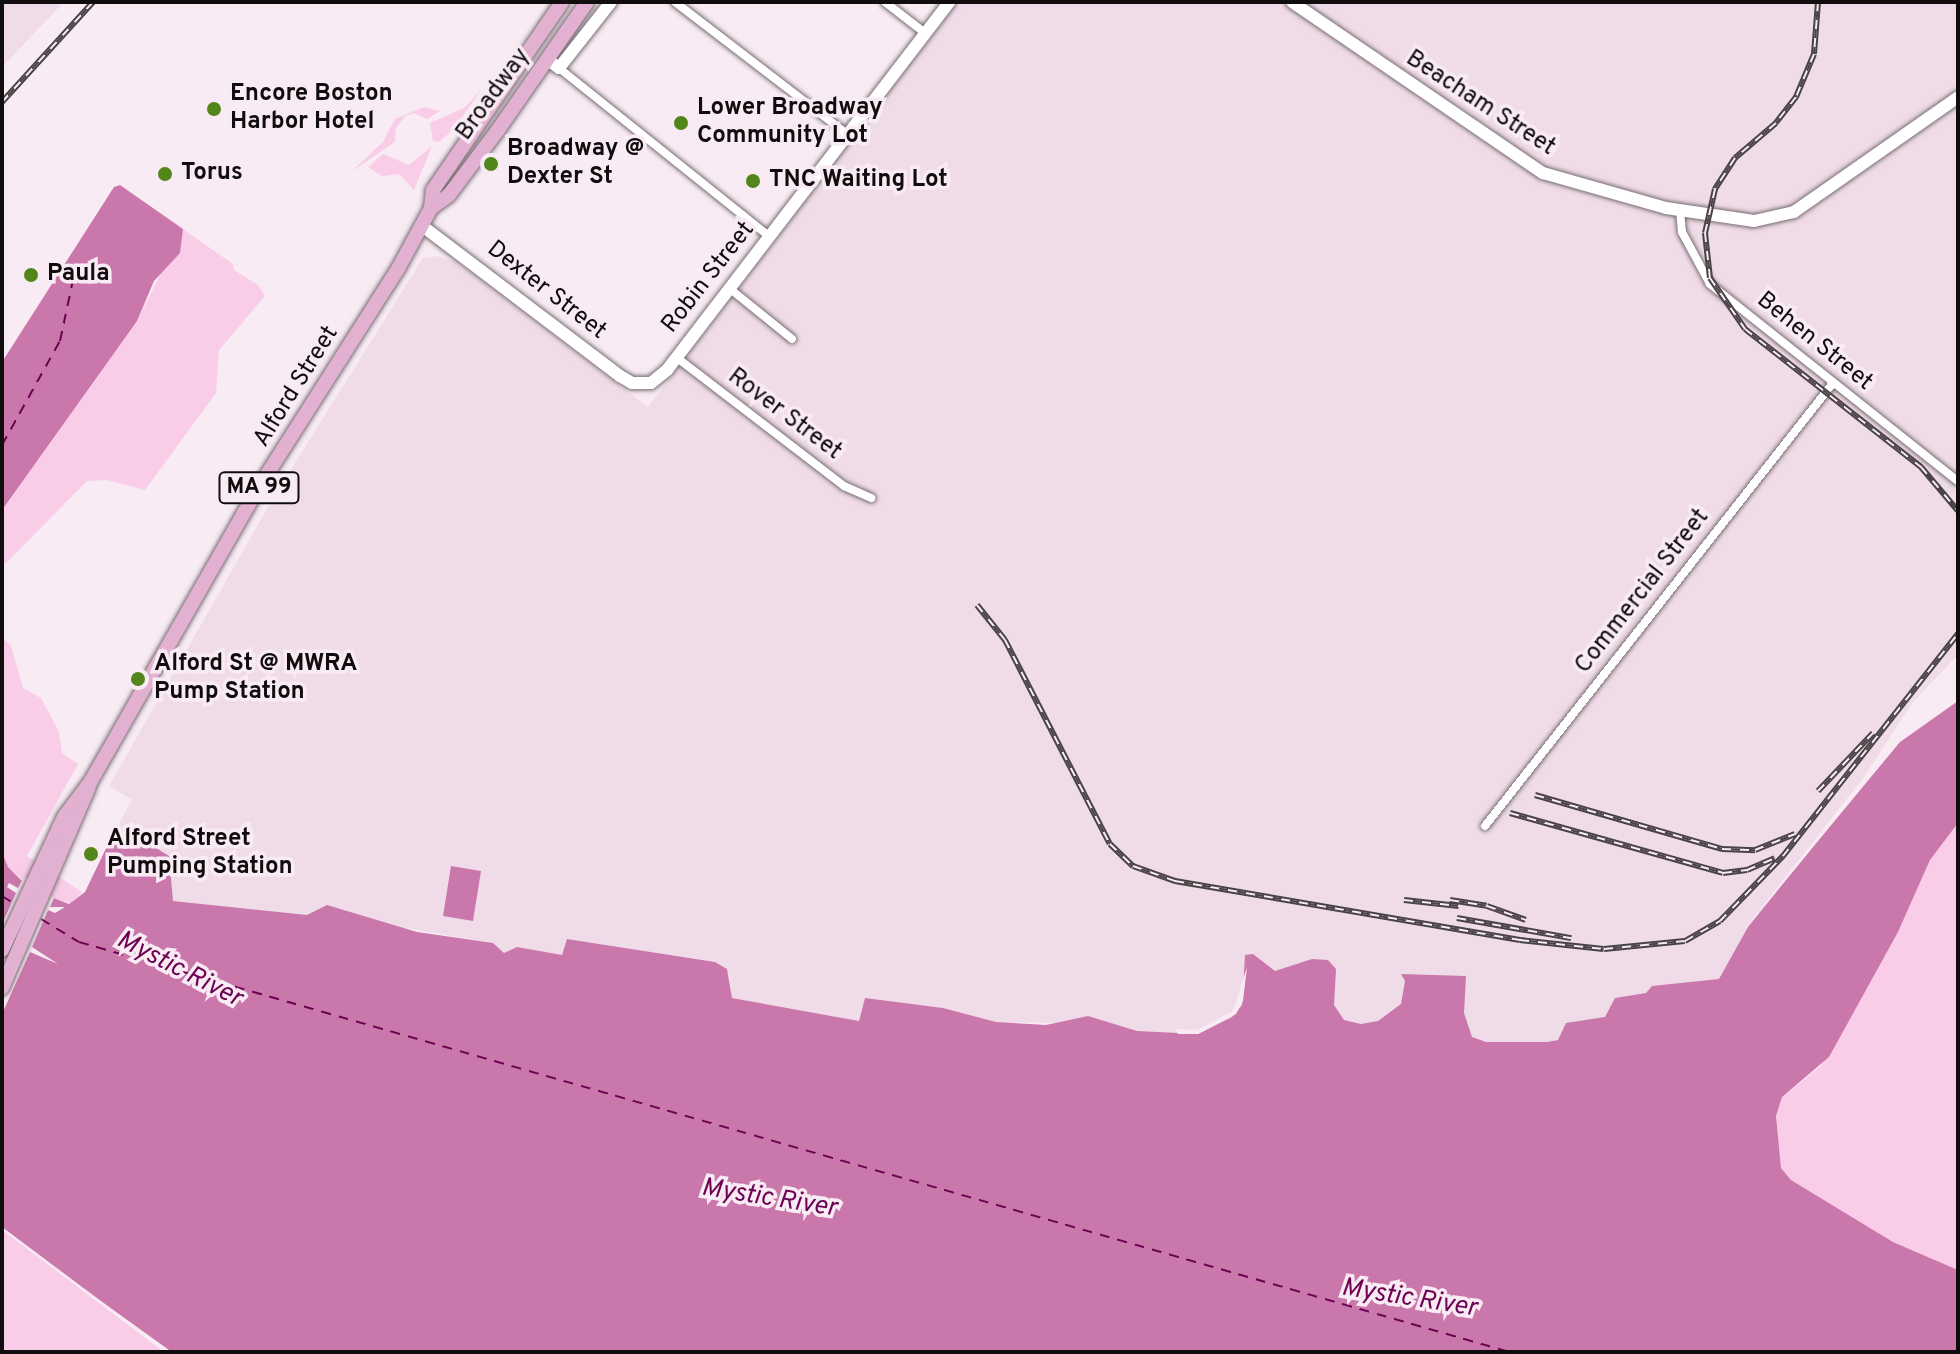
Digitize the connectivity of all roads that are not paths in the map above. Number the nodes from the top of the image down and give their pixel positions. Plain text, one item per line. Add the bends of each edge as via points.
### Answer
1 (562, 2) edge
2 (587, 2) edge
3 (611, 2) edge
4 (675, 2) edge
5 (885, 2) edge
6 (949, 2) edge
7 (1292, 2) edge
8 (925, 33) junction
9 (553, 64) junction
10 (1958, 97) edge
11 (847, 134) junction
12 (431, 208) junction
13 (1680, 210) junction
14 (421, 225) junction
15 (769, 236) junction
16 (729, 288) junction
17 (792, 339) dead end
18 (676, 357) junction
19 (1833, 383) junction
20 (646, 384) joint
21 (1958, 481) edge
22 (871, 498) dead end
23 (91, 781) junction
24 (1485, 826) dead end
25 (2, 950) edge
26 (2, 988) edge

1 - 12 main road, Broadway / MA 99 via 433,190
2 - 9 main road, Broadway / MA 99
3 - 9 main road
4 - 11 street
5 - 8 street
6 - 8 main road, Robin Street
7 - 13 main road, Beacham Street via 1530,166 1577,185
8 - 11 main road, Robin Street
9 - 12 main road, Broadway / MA 99 via 449,195
9 - 15 street
10 - 13 main road, Beacham Street via 1783,217 1754,221
11 - 15 main road, Robin Street
12 - 14 main road, Broadway / MA 99
13 - 19 street, Behen Street via 1680,228 1707,280
14 - 20 main road, Dexter Street via 620,376
14 - 23 main road, Alford Street / MA 99 via 257,490
15 - 16 main road, Robin Street
16 - 17 street
16 - 18 main road, Robin Street
18 - 20 main road, Robin Street
18 - 22 street, Rover Street via 844,486
19 - 21 street, Behen Street
19 - 24 street, Commercial Street
23 - 25 main road, Alford Street / MA 99 via 64,817
23 - 26 main road, Alford Street / MA 99

